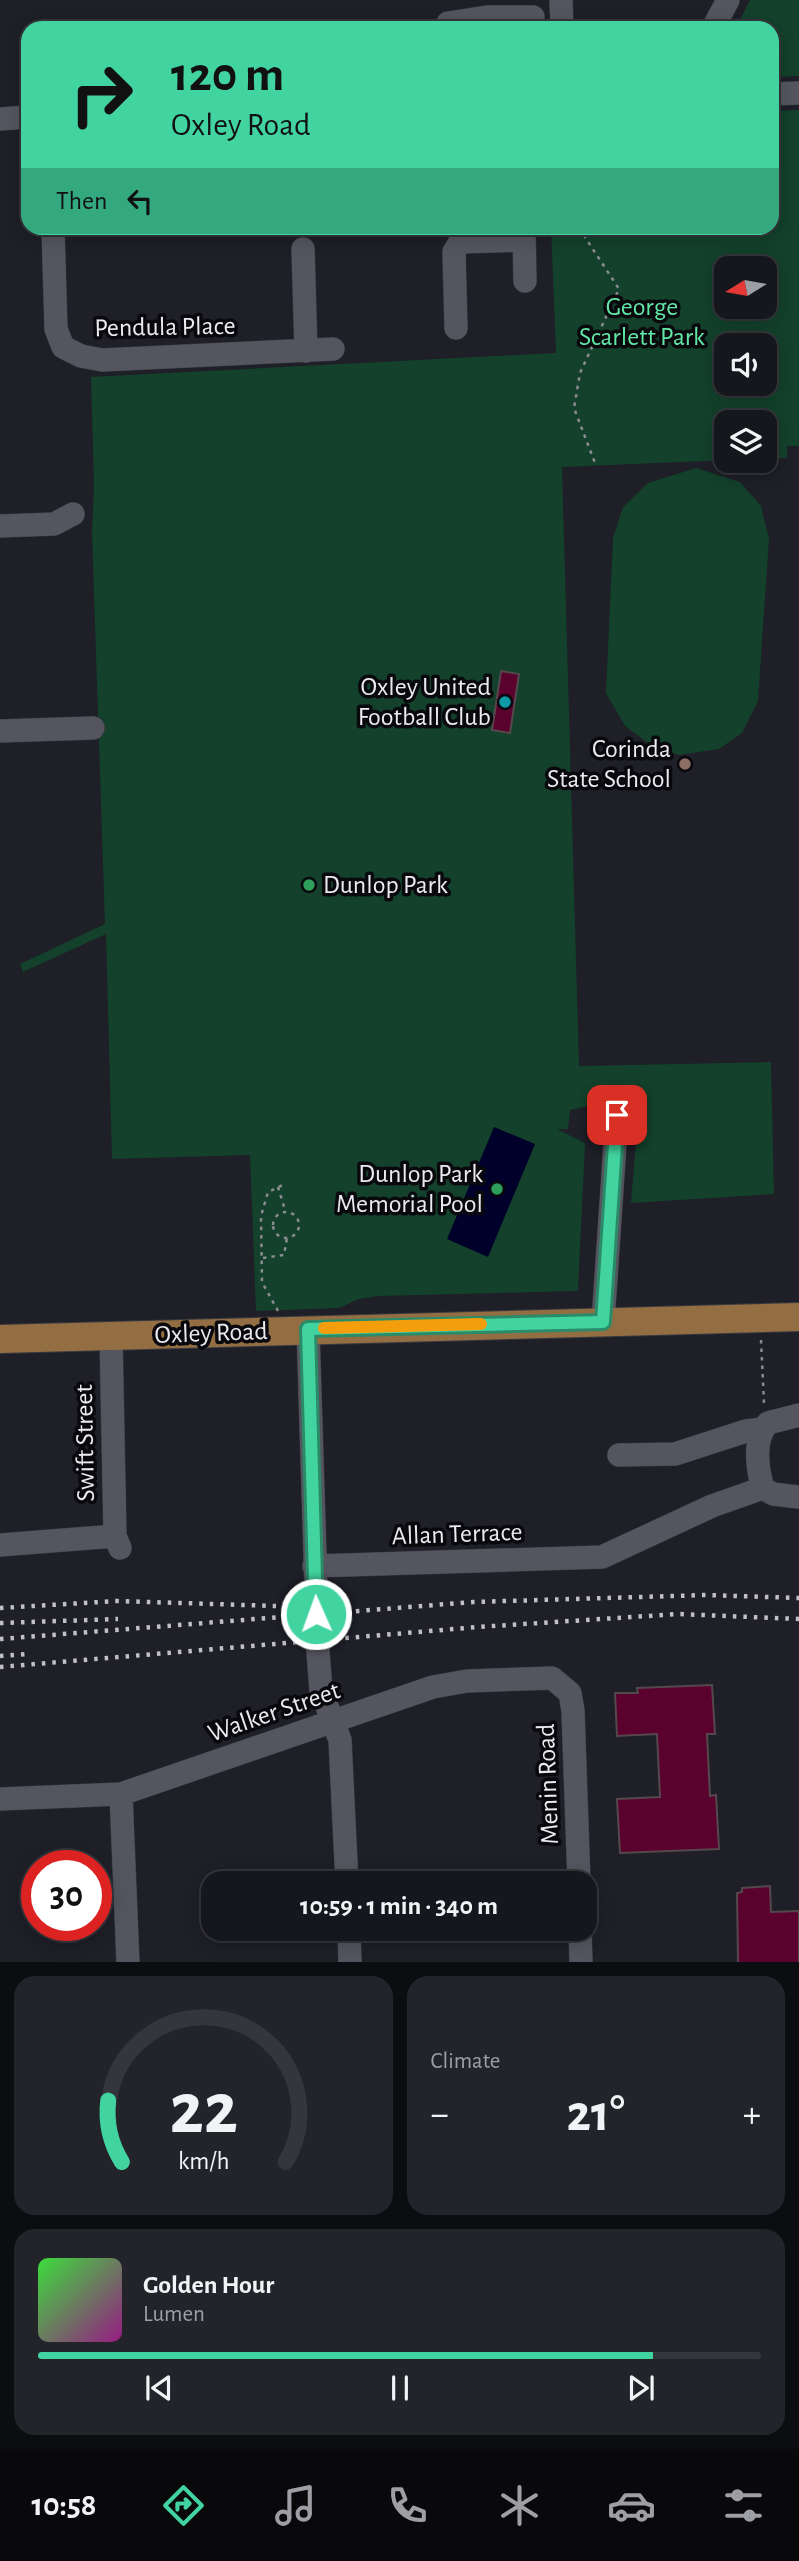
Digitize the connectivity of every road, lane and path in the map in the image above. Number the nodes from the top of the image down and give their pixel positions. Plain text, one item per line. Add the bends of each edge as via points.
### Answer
1 (561, 0) edge
2 (728, 0) edge
3 (486, 9) edge
4 (533, 17) dead end
5 (453, 21) edge
6 (562, 21) edge
7 (717, 21) edge
8 (799, 93) edge
9 (779, 94) edge
10 (21, 117) edge
11 (0, 118) edge
12 (53, 235) edge
13 (519, 235) edge
14 (524, 235) edge
15 (584, 235) edge
16 (303, 249) dead end
17 (524, 281) dead end
18 (456, 328) dead end
19 (333, 349) dead end
20 (306, 351) junction
21 (595, 463) dead end
22 (73, 514) dead end
23 (0, 526) edge
24 (93, 728) dead end
25 (0, 731) edge
26 (617, 1115) dead end
27 (283, 1185) dead end
28 (278, 1187) junction
29 (286, 1212) junction
30 (287, 1238) junction
31 (262, 1258) junction
32 (278, 1314) dead end
33 (799, 1317) edge
34 (603, 1322) junction
35 (308, 1329) junction
36 (111, 1336) junction
37 (761, 1337) dead end
38 (0, 1339) edge
39 (799, 1415) edge
40 (765, 1426) junction
41 (619, 1455) dead end
42 (763, 1488) junction
43 (799, 1497) edge
44 (0, 1545) edge
45 (314, 1566) junction
46 (565, 1686) joint
47 (332, 1721) junction
48 (121, 1794) junction
49 (0, 1799) edge
50 (347, 1871) edge
51 (579, 1871) edge
52 (349, 1941) edge
53 (580, 1941) edge
54 (128, 1962) edge
55 (350, 1962) edge
56 (581, 1962) edge

1 - 6 street
2 - 7 street
3 - 4 street
3 - 5 street
8 - 9 street
10 - 11 street
12 - 20 street, Pendula Place via 56,328 63,347 81,356 102,360
13 - 18 street via 460,242 454,252
14 - 17 street
15 - 21 path via 619,289 580,373 574,408
16 - 20 street
19 - 20 street, Pendula Place
22 - 23 street via 54,524
24 - 25 street
26 - 34 street
27 - 28 path
28 - 29 path
28 - 31 path via 268,1192 263,1205
29 - 30 path via 297,1218 299,1226
29 - 30 path via 275,1218 273,1226 276,1234
30 - 31 path via 284,1255
31 - 32 path via 264,1289
33 - 34 main road, Oxley Road
34 - 35 main road, Oxley Road
35 - 36 main road, Oxley Road
35 - 45 street
36 - 38 main road, Oxley Road
36 - 44 street, Swift Street via 117,1542
37 - 40 path
39 - 40 street
40 - 41 street via 675,1454
40 - 42 street via 758,1442
42 - 43 street
42 - 45 street, Allan Terrace via 712,1506 602,1557
45 - 47 street via 321,1691
46 - 47 street, Walker Street via 552,1678 467,1681 433,1687
46 - 51 street, Menin Road via 573,1711
47 - 48 street, Walker Street
47 - 50 street via 342,1750
48 - 49 street, Walker Street
48 - 54 street
52 - 55 street
53 - 56 street

